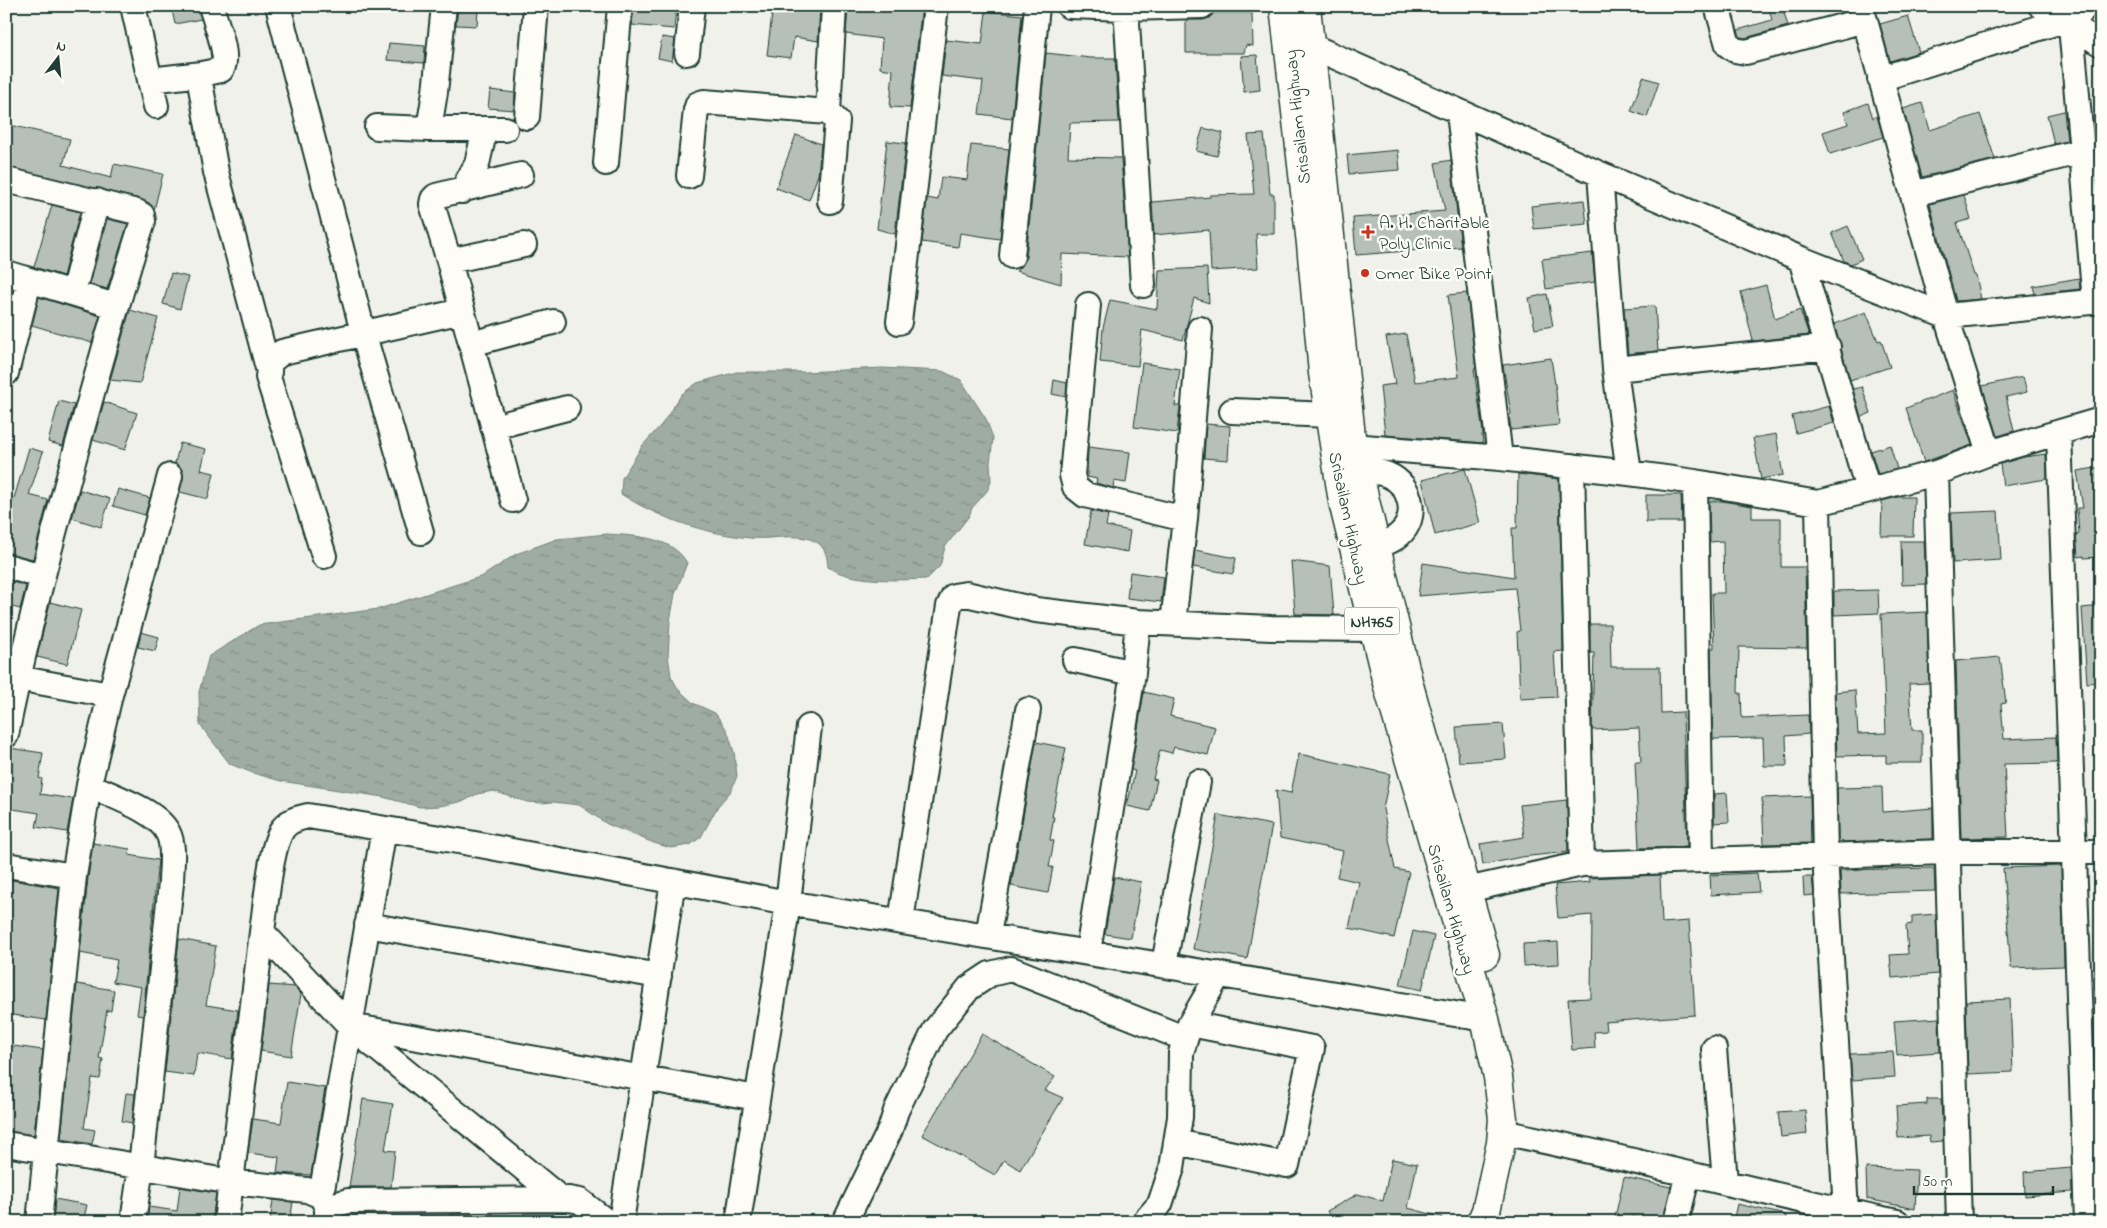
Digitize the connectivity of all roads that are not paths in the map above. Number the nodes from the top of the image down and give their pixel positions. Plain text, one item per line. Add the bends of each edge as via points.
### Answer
1 (133, 6) edge
2 (211, 6) edge
3 (278, 6) edge
4 (444, 6) edge
5 (536, 6) edge
6 (620, 6) edge
7 (692, 6) edge
8 (834, 6) edge
9 (936, 6) edge
10 (1037, 6) edge
11 (1069, 6) edge
12 (1202, 6) edge
13 (1284, 6) edge
14 (1306, 6) edge
15 (1717, 6) edge
16 (2041, 6) edge
17 (2084, 6) edge
18 (1126, 7) edge
19 (1863, 13) edge
20 (2068, 23) junction
21 (2101, 44) edge
22 (1309, 45) junction
23 (687, 53) dead end
24 (202, 74) junction
25 (1880, 79) junction
26 (150, 80) junction
27 (156, 106) dead end
28 (828, 112) junction
29 (1459, 113) junction
30 (527, 117) dead end
31 (377, 127) dead end
32 (429, 129) junction
33 (2082, 151) junction
34 (606, 163) dead end
35 (520, 174) dead end
36 (1600, 174) junction
37 (689, 176) dead end
38 (6, 180) edge
39 (462, 191) junction
40 (1913, 194) junction
41 (97, 201) junction
42 (830, 201) dead end
43 (524, 245) dead end
44 (1012, 256) dead end
45 (1802, 259) junction
46 (449, 260) junction
47 (6, 273) edge
48 (30, 280) junction
49 (1143, 285) dead end
50 (73, 293) junction
51 (2098, 302) edge
52 (1088, 305) dead end
53 (115, 306) junction
54 (462, 311) junction
55 (1946, 316) junction
56 (553, 322) dead end
57 (899, 322) dead end
58 (1200, 329) dead end
59 (363, 332) junction
60 (471, 344) junction
61 (1828, 347) junction
62 (1615, 369) junction
63 (269, 372) junction
64 (6, 373) edge
65 (567, 408) dead end
66 (1232, 411) dead end
67 (1330, 414) junction
68 (2101, 420) edge
69 (493, 426) junction
70 (2059, 433) junction
71 (1989, 453) junction
72 (1348, 454) junction
73 (1500, 458) junction
74 (1572, 466) junction
75 (1629, 473) junction
76 (1936, 473) junction
77 (170, 476) dead end
78 (1694, 482) junction
79 (1868, 490) junction
80 (513, 500) dead end
81 (1818, 503) junction
82 (1185, 519) junction
83 (421, 532) dead end
84 (1375, 547) junction
85 (324, 556) dead end
86 (6, 566) edge
87 (42, 576) junction
88 (1138, 622) junction
89 (1173, 623) junction
90 (1374, 629) junction
91 (14, 653) edge
92 (1075, 660) dead end
93 (1133, 673) junction
94 (17, 678) junction
95 (110, 695) junction
96 (1028, 710) dead end
97 (809, 727) dead end
98 (6, 735) edge
99 (1198, 782) dead end
100 (89, 785) junction
101 (384, 829) junction
102 (1947, 852) junction
103 (2101, 852) edge
104 (2074, 853) junction
105 (1825, 856) junction
106 (1701, 860) junction
107 (1582, 864) junction
108 (6, 865) edge
109 (74, 876) junction
110 (673, 881) junction
111 (1457, 891) junction
112 (788, 903) junction
113 (901, 922) junction
114 (367, 925) junction
115 (262, 932) junction
116 (988, 935) junction
117 (1088, 952) junction
118 (1164, 964) junction
119 (1219, 974) junction
120 (659, 976) junction
121 (1485, 1019) junction
122 (350, 1026) junction
123 (1188, 1032) junction
124 (1714, 1049) dead end
125 (644, 1078) junction
126 (757, 1098) junction
127 (1509, 1133) junction
128 (1176, 1142) junction
129 (6, 1144) edge
130 (47, 1149) junction
131 (141, 1167) junction
132 (1688, 1174) junction
133 (1725, 1181) junction
134 (232, 1182) junction
135 (561, 1199) junction
136 (325, 1208) edge
137 (1846, 1211) junction
138 (39, 1222) edge
139 (133, 1222) edge
140 (226, 1222) edge
141 (607, 1222) edge
142 (621, 1222) edge
143 (738, 1222) edge
144 (845, 1222) edge
145 (1144, 1222) edge
146 (1481, 1222) edge
147 (1500, 1222) edge
148 (1676, 1222) edge
149 (1898, 1222) edge
150 (1959, 1222) edge
151 (2087, 1222) edge

1 - 26 street
2 - 24 street via 225,63 221,70
3 - 59 street
4 - 32 street
5 - 30 street
6 - 34 street
7 - 23 street
8 - 28 street
9 - 57 street
10 - 44 street
11 - 18 street
12 - 18 street
13 - 67 highway, Srisailam Highway / NH765
14 - 22 highway, Srisailam Highway / NH765
15 - 19 street via 1728,45 1746,52
16 - 20 street
17 - 20 street
18 - 49 street
19 - 25 street
20 - 21 street
20 - 25 street
20 - 33 street
22 - 29 street
22 - 72 highway, Srisailam Highway / NH765
24 - 26 street
24 - 63 street via 200,82 216,172
25 - 40 street
26 - 27 street
28 - 37 street via 698,104
28 - 42 street via 837,121
29 - 36 street
29 - 73 street
31 - 32 street
32 - 39 street via 495,129
33 - 40 street
33 - 51 street
35 - 39 street
36 - 45 street
36 - 62 street
38 - 41 street
39 - 46 street via 436,196 432,204
40 - 55 street
41 - 50 street
41 - 53 street via 142,215 143,221
43 - 46 street
45 - 55 street
45 - 61 street
46 - 54 street
47 - 48 street
48 - 50 street
48 - 64 street
50 - 53 street
51 - 55 street
52 - 82 street via 1072,475 1075,487 1085,495
53 - 87 street
54 - 59 street
54 - 60 street
55 - 71 street
56 - 60 street
58 - 82 street
59 - 63 street via 282,352 270,362
59 - 83 street
60 - 69 street
61 - 62 street
61 - 79 street
62 - 75 street
63 - 85 street
65 - 69 street
66 - 67 street
67 - 72 highway, Srisailam Highway / NH765
68 - 70 street
69 - 80 street
70 - 71 street
70 - 104 street
71 - 76 street
72 - 73 street
72 - 84 highway, Srisailam Highway / NH765
72 - 84 street via 1376,472 1397,480 1407,490 1410,502 1406,529 1398,537
72 - 90 highway, Srisailam Highway / NH765 via 1343,502
73 - 74 street
74 - 75 street
74 - 107 street
75 - 78 street
76 - 79 street
76 - 102 street
77 - 95 street
78 - 81 street
78 - 106 street
79 - 81 street
81 - 105 street
82 - 89 street
84 - 111 highway, Srisailam Highway / NH765
86 - 87 street
87 - 91 street
88 - 89 street
88 - 93 street
88 - 113 street via 1036,610 966,594 954,596 949,606
89 - 90 street
90 - 111 highway, Srisailam Highway / NH765 via 1387,683
91 - 94 street
92 - 93 street
93 - 117 street
94 - 95 street
94 - 98 street
95 - 100 street
96 - 116 street
97 - 112 street
99 - 118 street
100 - 109 street
100 - 131 street via 156,818 169,833 171,883
101 - 110 street
101 - 114 street
101 - 115 street via 308,816 296,818 282,830 274,855
102 - 104 street
102 - 105 street
102 - 150 street
103 - 104 street
104 - 151 street
105 - 106 street
105 - 137 street
106 - 107 street
107 - 111 street
108 - 109 street
109 - 130 street
110 - 112 street
110 - 120 street
111 - 121 highway, Srisailam Highway / NH765
111 - 127 highway, Srisailam Highway / NH765 via 1506,1037 1512,1065
112 - 113 street
112 - 126 street
113 - 116 street
114 - 120 street
114 - 122 street
115 - 122 street
115 - 134 street
116 - 117 street
117 - 118 street
118 - 119 street
119 - 121 street
119 - 123 street
120 - 125 street
121 - 127 highway, Srisailam Highway / NH765 via 1503,1118
122 - 125 street
122 - 135 street
122 - 136 street
123 - 128 street via 1181,1053 1180,1117
123 - 128 street via 1312,1048 1287,1165
123 - 144 street via 1181,1037 1011,969 990,974 969,988 934,1030
124 - 133 street
125 - 126 street
125 - 142 street
126 - 143 street
127 - 132 street
127 - 146 highway, Srisailam Highway / NH765
127 - 147 highway, Srisailam Highway / NH765 via 1506,1206
128 - 145 street via 1172,1168 1160,1204
129 - 130 street
130 - 131 street
130 - 138 street
131 - 134 street
131 - 139 street
132 - 133 street
132 - 148 street
133 - 137 street
134 - 136 street via 307,1190
134 - 140 street
135 - 136 street via 348,1202
135 - 141 street via 580,1201
137 - 149 street

